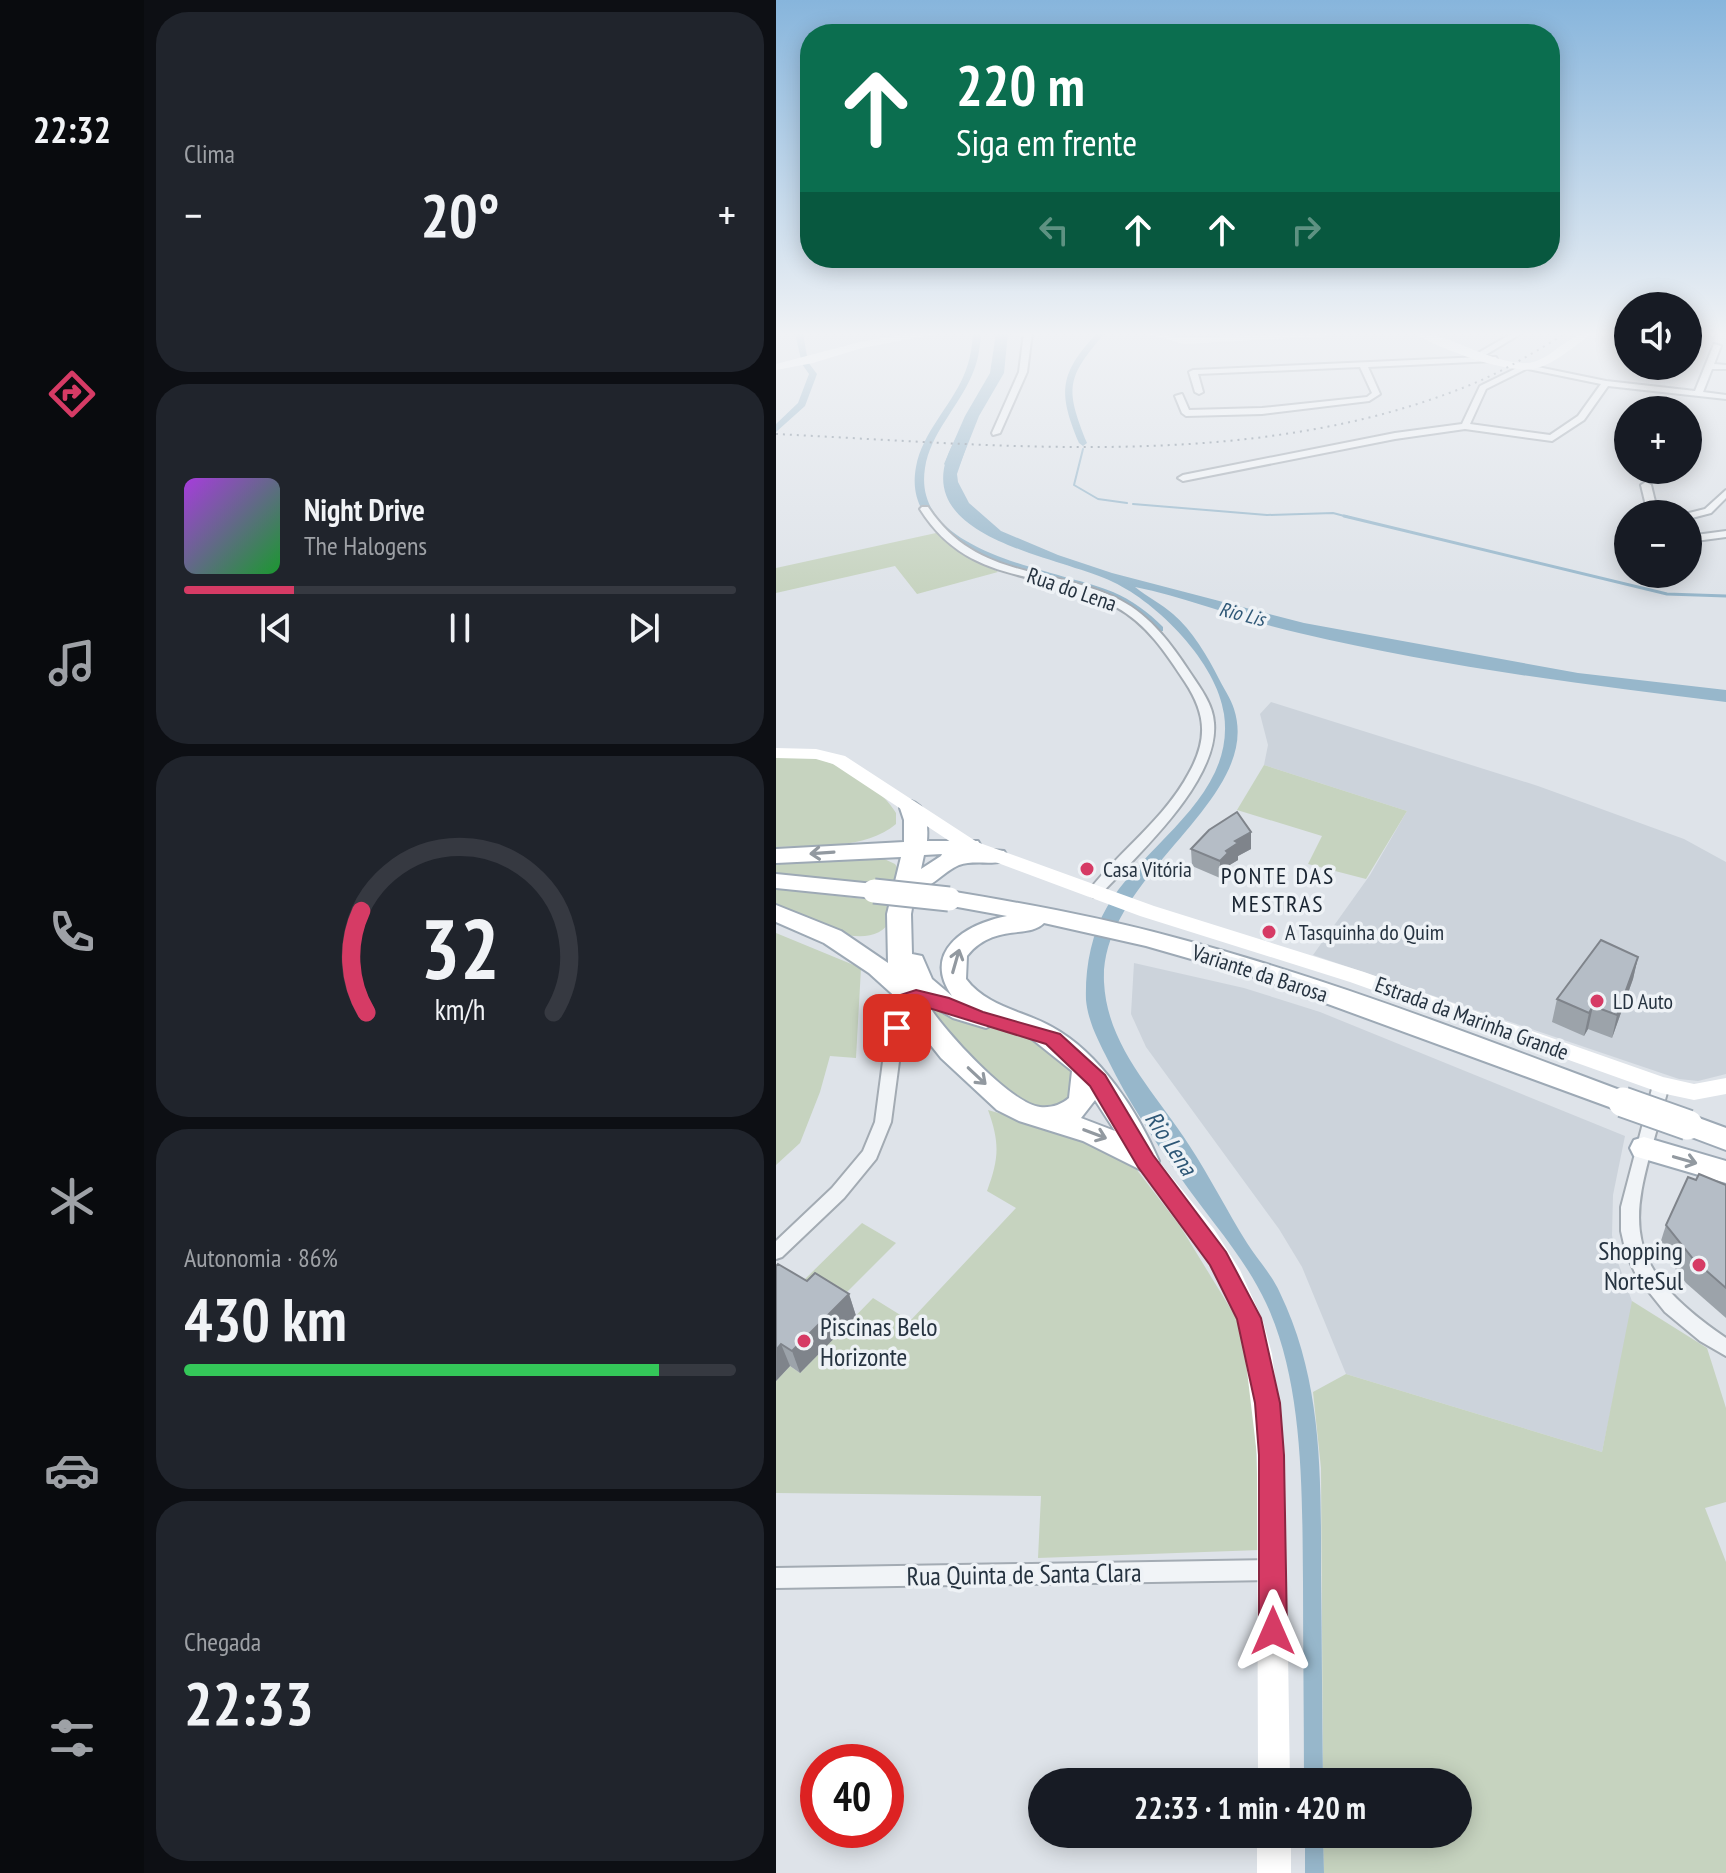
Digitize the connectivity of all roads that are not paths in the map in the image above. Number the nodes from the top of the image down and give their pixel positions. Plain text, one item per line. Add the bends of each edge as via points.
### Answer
1 (1002, 420) edge
2 (1468, 420) edge
3 (1578, 420) edge
4 (1465, 426) junction
5 (996, 433) dead end
6 (1183, 478) dead end
7 (1646, 485) dead end
8 (1726, 493) edge
9 (1650, 500) edge
10 (925, 509) dead end
11 (1702, 512) edge
12 (1726, 534) edge
13 (1702, 538) edge
14 (776, 753) edge
15 (913, 812) junction
16 (868, 850) junction
17 (914, 850) junction
18 (965, 851) junction
19 (776, 856) edge
20 (996, 856) joint
21 (776, 881) edge
22 (916, 884) junction
23 (1098, 894) junction
24 (776, 913) edge
25 (906, 917) junction
26 (1063, 919) junction
27 (845, 942) junction
28 (911, 997) junction
29 (942, 1003) junction
30 (911, 1027) junction
31 (1050, 1037) junction
32 (1085, 1068) junction
33 (1661, 1085) junction
34 (1726, 1086) edge
35 (1040, 1118) junction
36 (1726, 1139) edge
37 (1644, 1148) junction
38 (1145, 1161) junction
39 (1726, 1172) edge
40 (776, 1252) edge
41 (1726, 1348) edge
42 (1272, 1570) junction
43 (776, 1578) edge
44 (1274, 1768) edge
45 (1274, 1848) edge
46 (1274, 1873) edge

1 - 5 street
2 - 4 street
3 - 4 street via 1552,438
4 - 6 street
7 - 9 street
8 - 11 street
10 - 23 street, Rua do Lena via 943,535 979,557 1088,590 1134,614 1172,651 1207,711 1206,749 1193,777
12 - 13 street
14 - 15 main road via 833,758 884,787
15 - 16 main road via 895,839
15 - 17 main road
15 - 18 main road
16 - 17 main road
16 -> 19 main road
17 - 18 main road via 927,855
17 - 22 main road via 919,859
17 - 25 main road via 904,883
18 - 20 main road
18 - 22 main road
20 - 23 main road, Estrada da Marinha Grande
21 - 26 main road, Variante da Barosa, bridge via 949,899
22 - 25 main road
23 - 33 main road, Estrada da Marinha Grande via 1322,965
24 - 27 main road
25 - 27 main road via 872,940
25 - 28 main road via 903,969
25 - 29 main road via 916,973 926,991
31 -> 26 main road via 970,999 954,980 953,962 965,942 990,929
26 - 36 main road, Variante da Barosa, bridge via 1154,940 1333,996
27 - 28 main road
28 - 29 main road
28 - 30 main road
29 - 31 main road
30 -> 35 main road via 1003,1099
30 - 40 street via 892,1054 883,1122 870,1154
31 - 32 main road
32 - 35 main road via 1087,1089 1079,1106 1061,1116
32 - 38 main road
33 - 34 main road, Estrada da Marinha Grande via 1694,1092
33 - 37 street
35 -> 38 main road via 1100,1136
37 -> 39 main road
37 - 41 street via 1627,1228 1636,1260 1668,1305
38 - 42 main road via 1218,1259 1249,1318 1268,1403
42 - 43 street, Rua Quinta de Santa Clara
42 - 44 main road
45 - 46 main road

